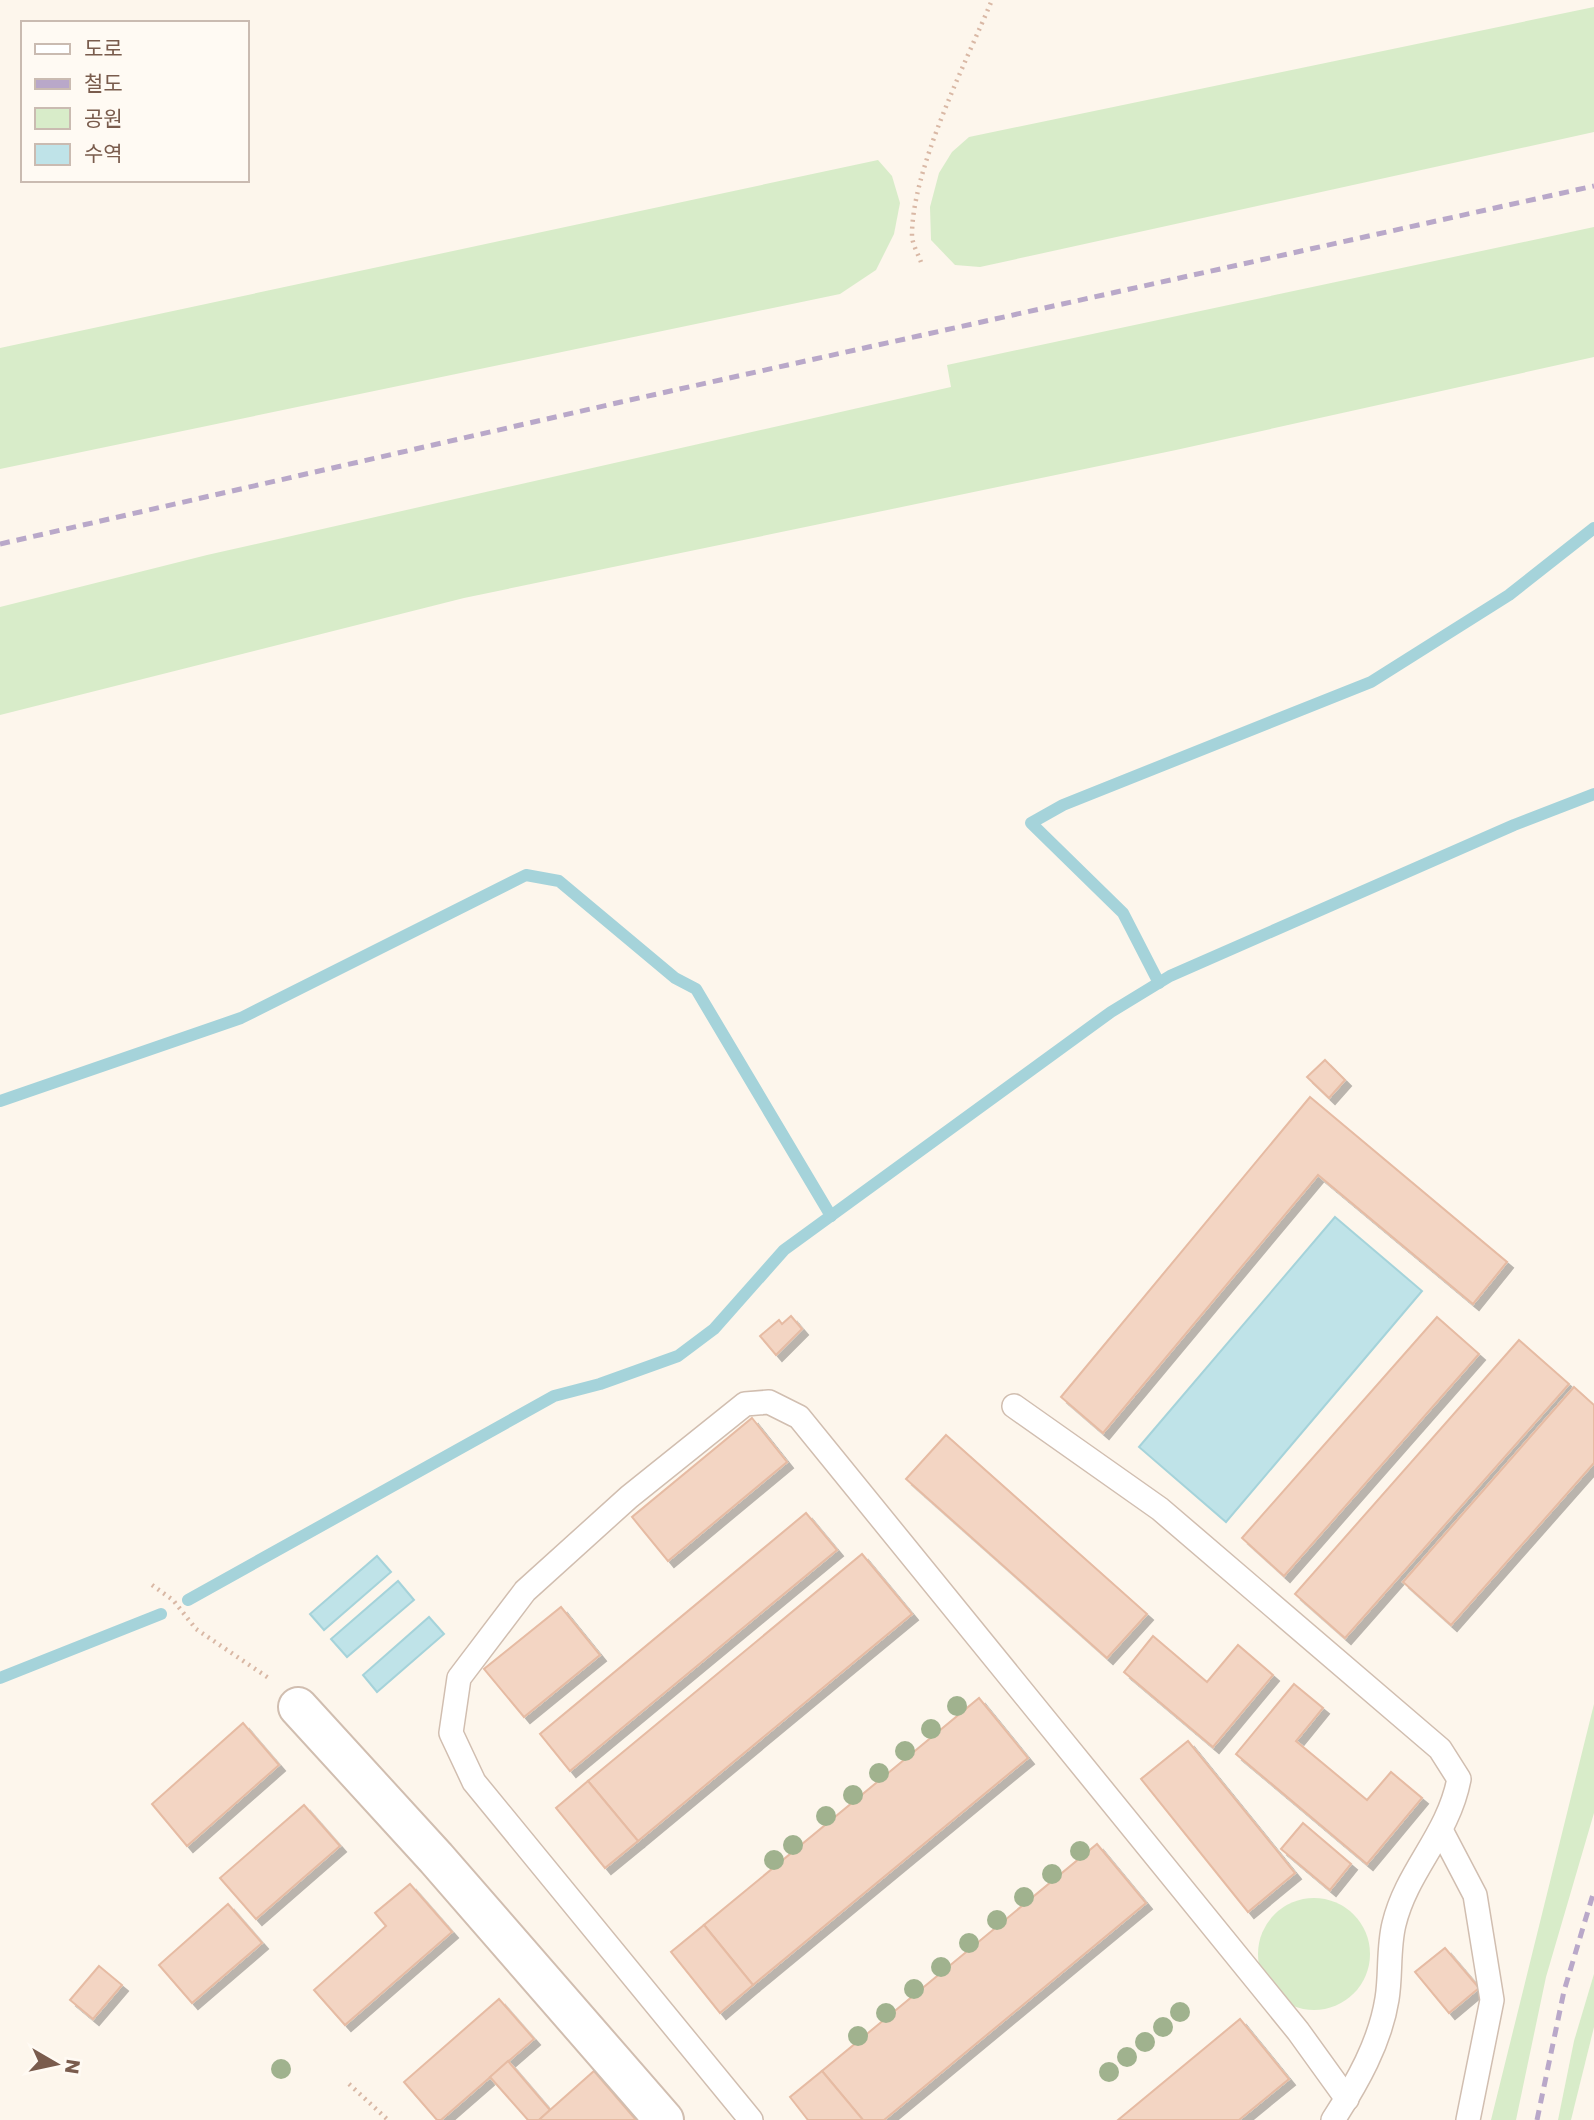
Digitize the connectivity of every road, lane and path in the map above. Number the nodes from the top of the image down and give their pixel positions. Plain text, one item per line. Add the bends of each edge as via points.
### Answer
1 (992, 0) edge
2 (921, 262) dead end
3 (1014, 1406) dead end
4 (152, 1585) dead end
5 (298, 1707) joint
6 (1442, 1832) junction
7 (349, 2084) dead end
8 (1347, 2099) junction
9 (388, 2120) edge
10 (664, 2120) edge
11 (751, 2120) edge
12 (1333, 2120) edge
13 (1468, 2120) edge

1 - 2 path via 939,126 923,177 912,239
3 - 6 lane via 1160,1509 1440,1749 1459,1779
4 - 5 path via 173,1601 196,1629 258,1669
5 - 10 street
6 - 8 lane via 1412,1878 1394,1925 1387,2001 1367,2064
6 - 13 lane via 1475,1895 1492,2000
7 - 9 path
8 - 11 lane via 1298,2031 799,1417 769,1402 745,1404 629,1497 525,1591 459,1678 451,1733 474,1782
8 - 12 lane

